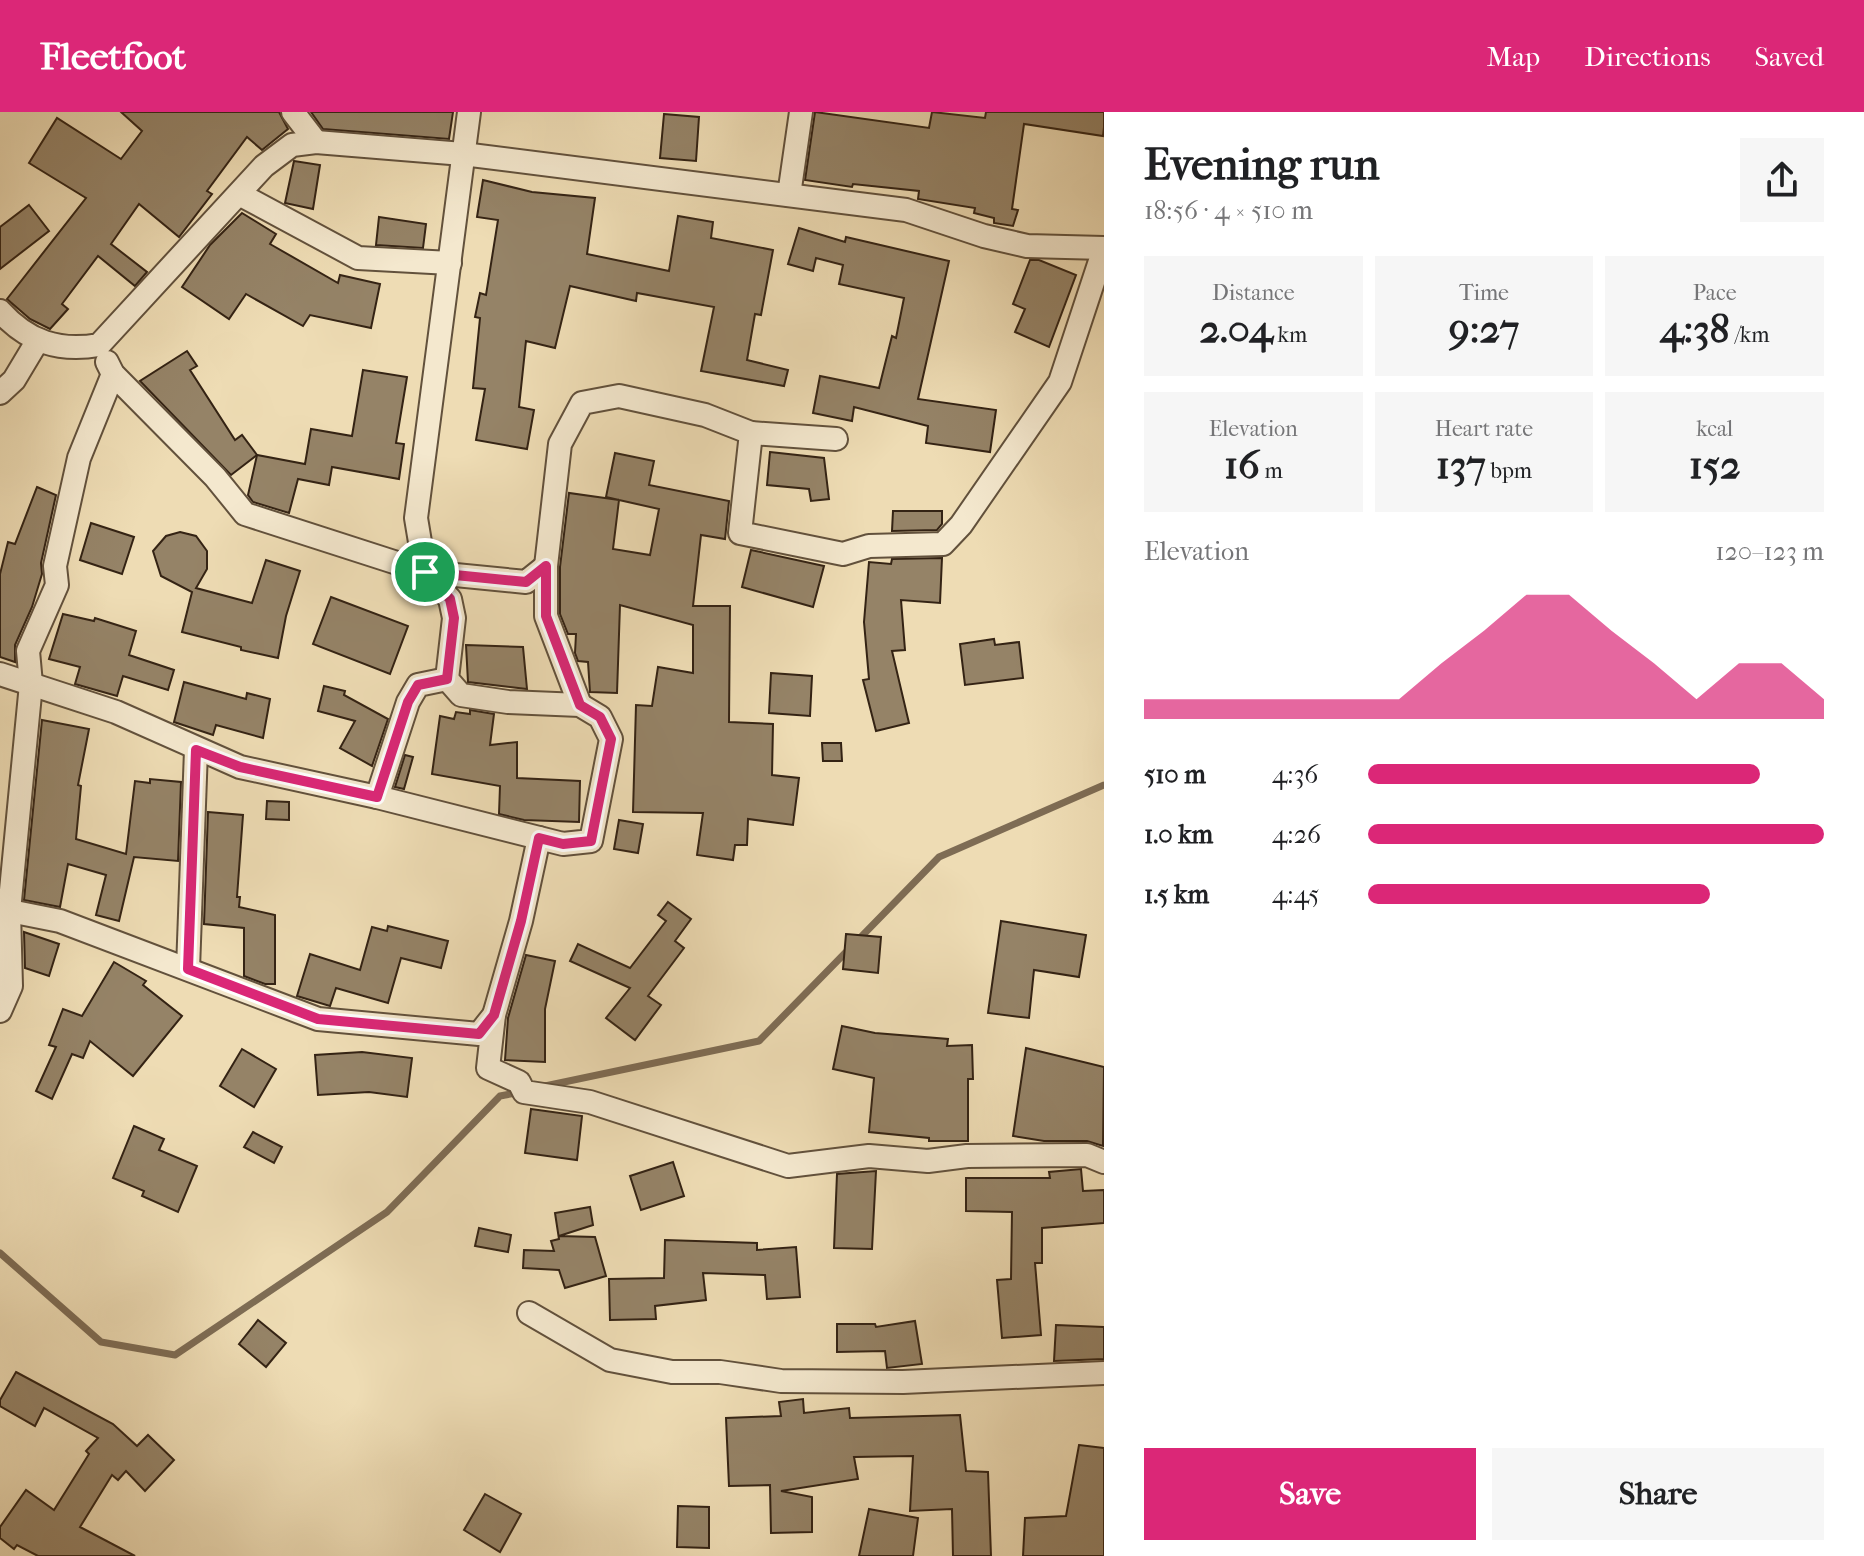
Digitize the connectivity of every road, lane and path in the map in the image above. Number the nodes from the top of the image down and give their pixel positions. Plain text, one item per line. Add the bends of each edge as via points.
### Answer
1 (293, 112) edge
2 (469, 112) edge
3 (801, 112) edge
4 (316, 142) junction
5 (463, 154) junction
6 (241, 195) junction
7 (789, 195) junction
8 (1104, 248) edge
9 (450, 263) junction
10 (1, 314) edge
11 (38, 340) junction
12 (99, 345) junction
13 (113, 374) junction
14 (0, 393) edge
15 (751, 433) junction
16 (836, 439) dead end
17 (546, 566) junction
18 (425, 572) junction
19 (0, 674) edge
20 (447, 679) junction
21 (31, 684) junction
22 (580, 705) junction
23 (196, 750) junction
24 (377, 797) junction
25 (539, 838) junction
26 (5, 910) edge
27 (188, 969) junction
28 (0, 1011) edge
29 (494, 1015) junction
30 (1104, 1162) edge
31 (529, 1313) dead end
32 (1104, 1373) edge

1 - 4 street
2 - 5 street
3 - 7 street
4 - 5 street
4 - 6 street via 292,145 264,166
5 - 7 street
5 - 9 street
6 - 9 street via 358,258
6 - 12 street
7 - 8 street via 906,210 1027,246
8 - 15 street via 1060,382 943,544 869,546 843,554 740,533
9 - 18 street via 416,518
10 - 11 street
11 - 12 street via 71,350
11 - 14 street
12 - 13 street
13 - 18 street via 245,514
13 - 21 street via 79,458 55,566 57,585 28,651
15 - 16 street
15 - 17 street via 705,415 619,396 582,403 560,444
17 - 18 street via 526,582
17 - 22 street via 546,616
18 - 20 street via 450,599 454,618
19 - 21 street
20 - 22 street via 461,695
20 - 24 street via 418,685
21 - 23 street via 116,712
21 - 26 street
22 - 25 street via 600,717 611,739 591,841 563,844
23 - 24 street via 240,767
23 - 27 street
24 - 25 street
25 - 29 street
26 - 27 street via 60,921
26 - 28 street via 11,986
27 - 29 street via 318,1019 479,1034
29 - 30 street via 488,1068 519,1082 524,1092 590,1102 788,1166 869,1156 928,1161 1087,1155
31 - 32 street via 610,1360 672,1372 781,1381 903,1382

